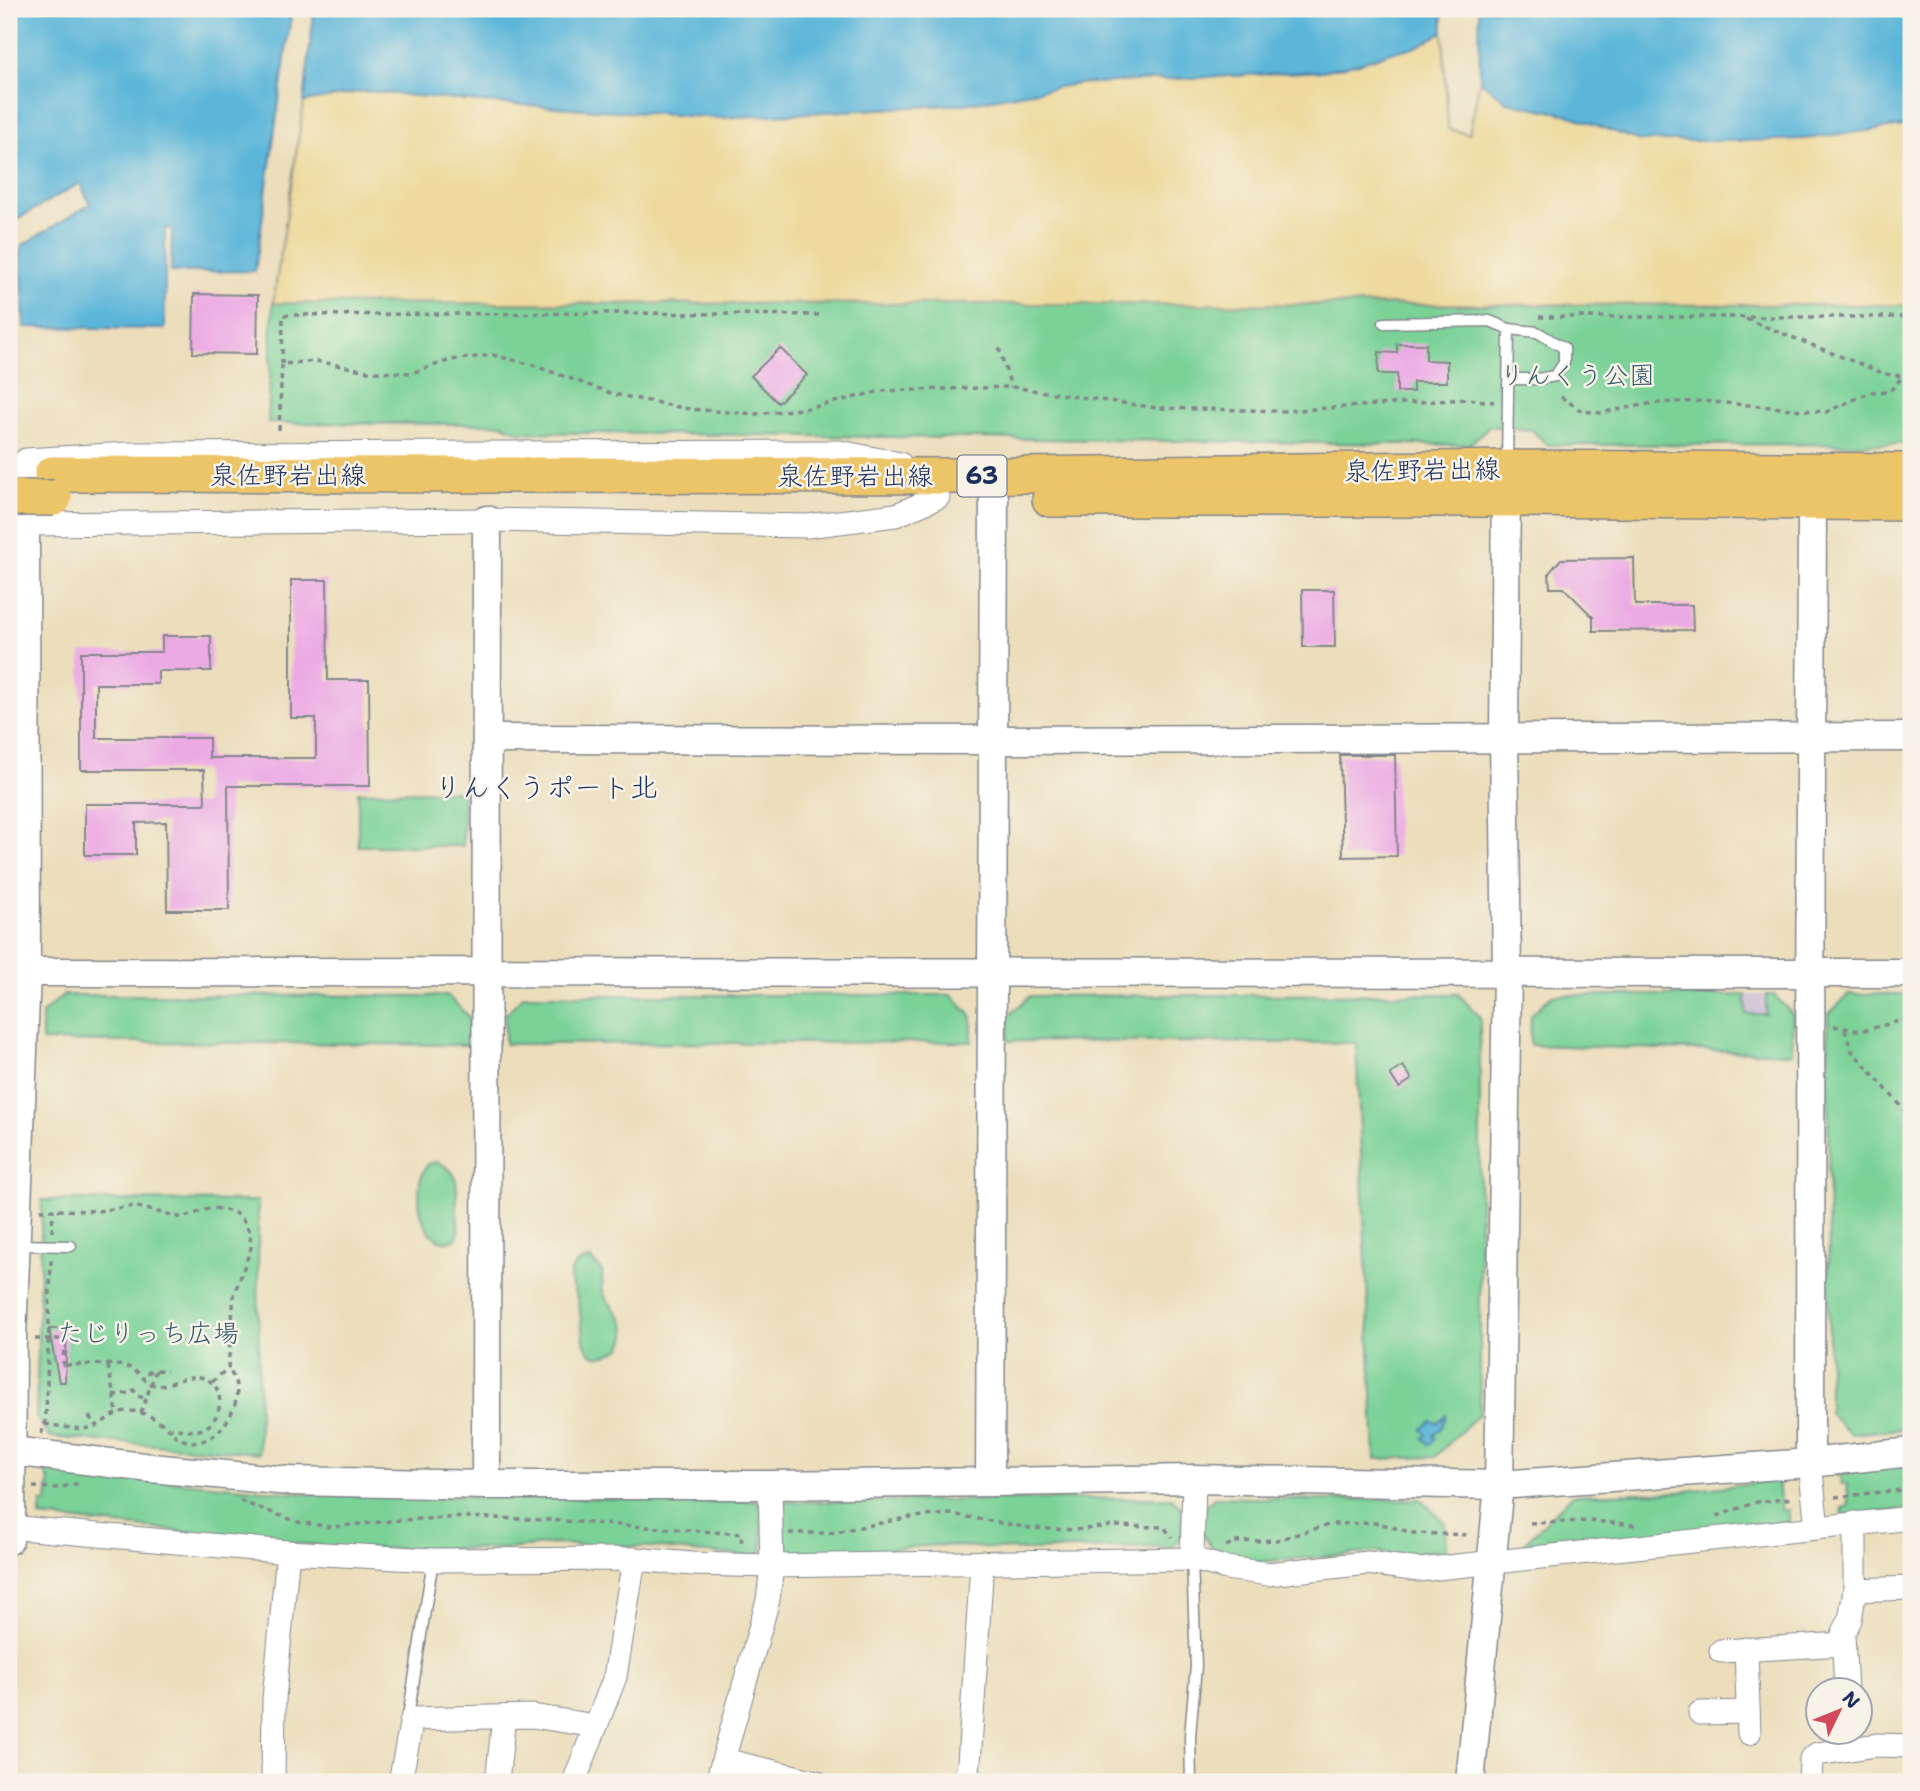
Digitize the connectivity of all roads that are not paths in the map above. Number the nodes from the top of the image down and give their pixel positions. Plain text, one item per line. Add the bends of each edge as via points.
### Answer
1 (1384, 323) dead end
2 (1509, 329) junction
3 (1509, 379) junction
4 (1911, 471) edge
5 (35, 477) edge
6 (1506, 484) junction
7 (947, 486) junction
8 (994, 499) junction
9 (1812, 503) junction
10 (1911, 503) edge
11 (17, 511) edge
12 (486, 520) junction
13 (1504, 737) junction
14 (1809, 737) junction
15 (1911, 737) edge
16 (487, 739) junction
17 (993, 740) junction
18 (486, 971) junction
19 (992, 971) junction
20 (26, 972) junction
21 (1507, 973) junction
22 (1812, 973) junction
23 (1911, 973) edge
24 (15, 1245) junction
25 (71, 1246) dead end
26 (12, 1451) junction
27 (1911, 1452) edge
28 (1810, 1463) junction
29 (1194, 1479) junction
30 (990, 1481) junction
31 (486, 1485) junction
32 (770, 1485) junction
33 (1499, 1485) junction
34 (1911, 1518) edge
35 (1855, 1523) junction
36 (1817, 1528) junction
37 (9, 1531) edge
38 (288, 1552) junction
39 (634, 1559) junction
40 (1192, 1559) junction
41 (433, 1560) junction
42 (1492, 1561) junction
43 (982, 1562) junction
44 (772, 1566) junction
45 (1911, 1588) edge
46 (1854, 1590) junction
47 (1843, 1644) junction
48 (1746, 1650) junction
49 (1721, 1651) dead end
50 (1845, 1676) edge
51 (1700, 1713) dead end
52 (504, 1717) junction
53 (412, 1719) junction
54 (596, 1726) junction
55 (1874, 1745) edge
56 (1911, 1745) edge
57 (1836, 1746) edge
58 (724, 1760) junction
59 (273, 1782) edge
60 (400, 1782) edge
61 (496, 1782) edge
62 (574, 1782) edge
63 (717, 1782) edge
64 (816, 1782) edge
65 (965, 1782) edge
66 (1191, 1782) edge
67 (1471, 1782) edge
68 (1810, 1782) edge

1 - 2 lane via 1490,321
2 - 3 lane
2 - 3 lane via 1538,332 1564,348 1564,363 1555,376
3 - 6 lane
4 - 6 main road, 泉佐野岩出線 / 63
5 - 7 main road, 泉佐野岩出線 / 63
5 - 11 main road, 泉佐野岩出線 / 63, bridge
6 - 7 main road, 泉佐野岩出線 / 63
6 - 8 main road, 泉佐野岩出線 / 63
6 - 9 main road, 泉佐野岩出線 / 63
6 - 13 street
7 - 8 main road, 泉佐野岩出線 / 63
7 - 12 street via 896,515 807,526
8 - 17 street
9 - 10 main road, 泉佐野岩出線 / 63
9 - 14 street
11 - 12 street
11 - 20 street
12 - 16 street
13 - 14 street
13 - 17 street
13 - 21 street
14 - 15 street
14 - 22 street
16 - 17 street
16 - 18 street
17 - 19 street
18 - 19 street
18 - 20 street
18 - 31 street
19 - 21 street
19 - 30 street
20 - 24 street
21 - 22 street
21 - 33 street
22 - 23 street
22 - 28 street
24 - 25 lane
24 - 26 street
26 - 31 street via 289,1481
26 - 37 street
27 - 28 street
28 - 33 street
28 - 36 street
29 - 30 street
29 - 33 street
29 - 40 street
30 - 32 street
31 - 32 street
32 - 44 street
33 - 42 street
34 - 35 street
35 - 36 street
35 - 46 street
36 - 42 street
37 - 38 street
38 - 41 street
38 - 59 street via 274,1699
39 - 41 street
39 - 44 street
39 - 54 street via 615,1676
40 - 42 street via 1268,1574 1368,1563 1419,1570
40 - 43 street
40 - 66 lane via 1196,1667 1189,1736
41 - 53 lane via 409,1711
42 - 67 street
43 - 44 street
43 - 65 street
44 - 58 street via 768,1600
45 - 46 street
46 - 47 street
47 - 48 street
47 - 50 street
48 - 49 street
48 - 51 street via 1749,1723
52 - 53 street
52 - 54 street via 532,1716
52 - 61 street
53 - 60 street
54 - 62 street
55 - 56 street
57 - 68 street via 1811,1759
58 - 63 street
58 - 64 street

